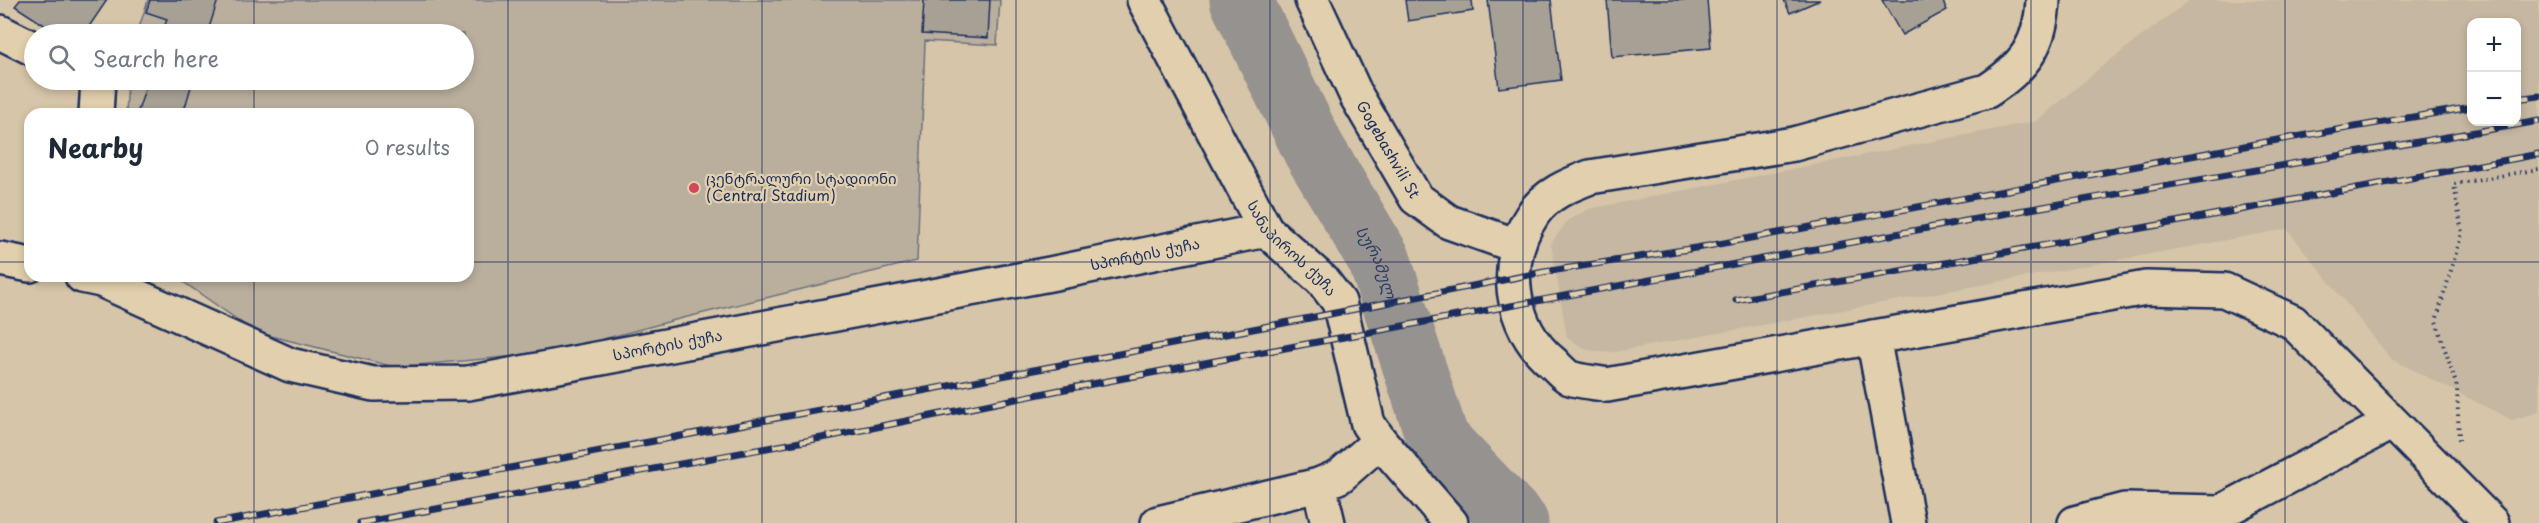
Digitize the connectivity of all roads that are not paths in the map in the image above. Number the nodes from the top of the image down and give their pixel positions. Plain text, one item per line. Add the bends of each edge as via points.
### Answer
1 (1144, 0) edge
2 (1312, 0) edge
3 (2043, 0) edge
4 (0, 32) edge
5 (24, 44) edge
6 (97, 90) edge
7 (96, 108) edge
8 (1266, 230) junction
9 (1517, 246) junction
10 (0, 259) edge
11 (24, 264) edge
12 (105, 282) edge
13 (1873, 337) junction
14 (2391, 423) junction
15 (1380, 441) junction
16 (1319, 485) junction
17 (1158, 523) edge
18 (1328, 523) edge
19 (1451, 523) edge
20 (1908, 523) edge
21 (2075, 523) edge
22 (2492, 523) edge

1 - 8 street, სანაპიროს ქუჩა
2 - 9 street, Gogebashvili St via 1358,97 1416,198 1449,222
3 - 9 street via 2042,19 2031,50 2013,75 1988,92 1794,144 1590,177 1559,189 1533,213
4 - 5 street
6 - 7 street
8 - 12 street, სპორტის ქუჩა via 468,383 373,384 290,365
8 - 15 street, სანაპიროს ქუჩა via 1322,280 1339,302 1368,424
9 - 13 street via 1513,284 1520,319 1539,352 1569,377 1607,384
10 - 11 street
13 - 14 street via 2146,288 2224,290 2293,322
13 - 20 street
14 - 21 street via 2221,512 2125,510
14 - 22 street
15 - 16 street via 1340,476
15 - 19 street, სანაპიროს ქუჩა
16 - 17 street
16 - 18 street

